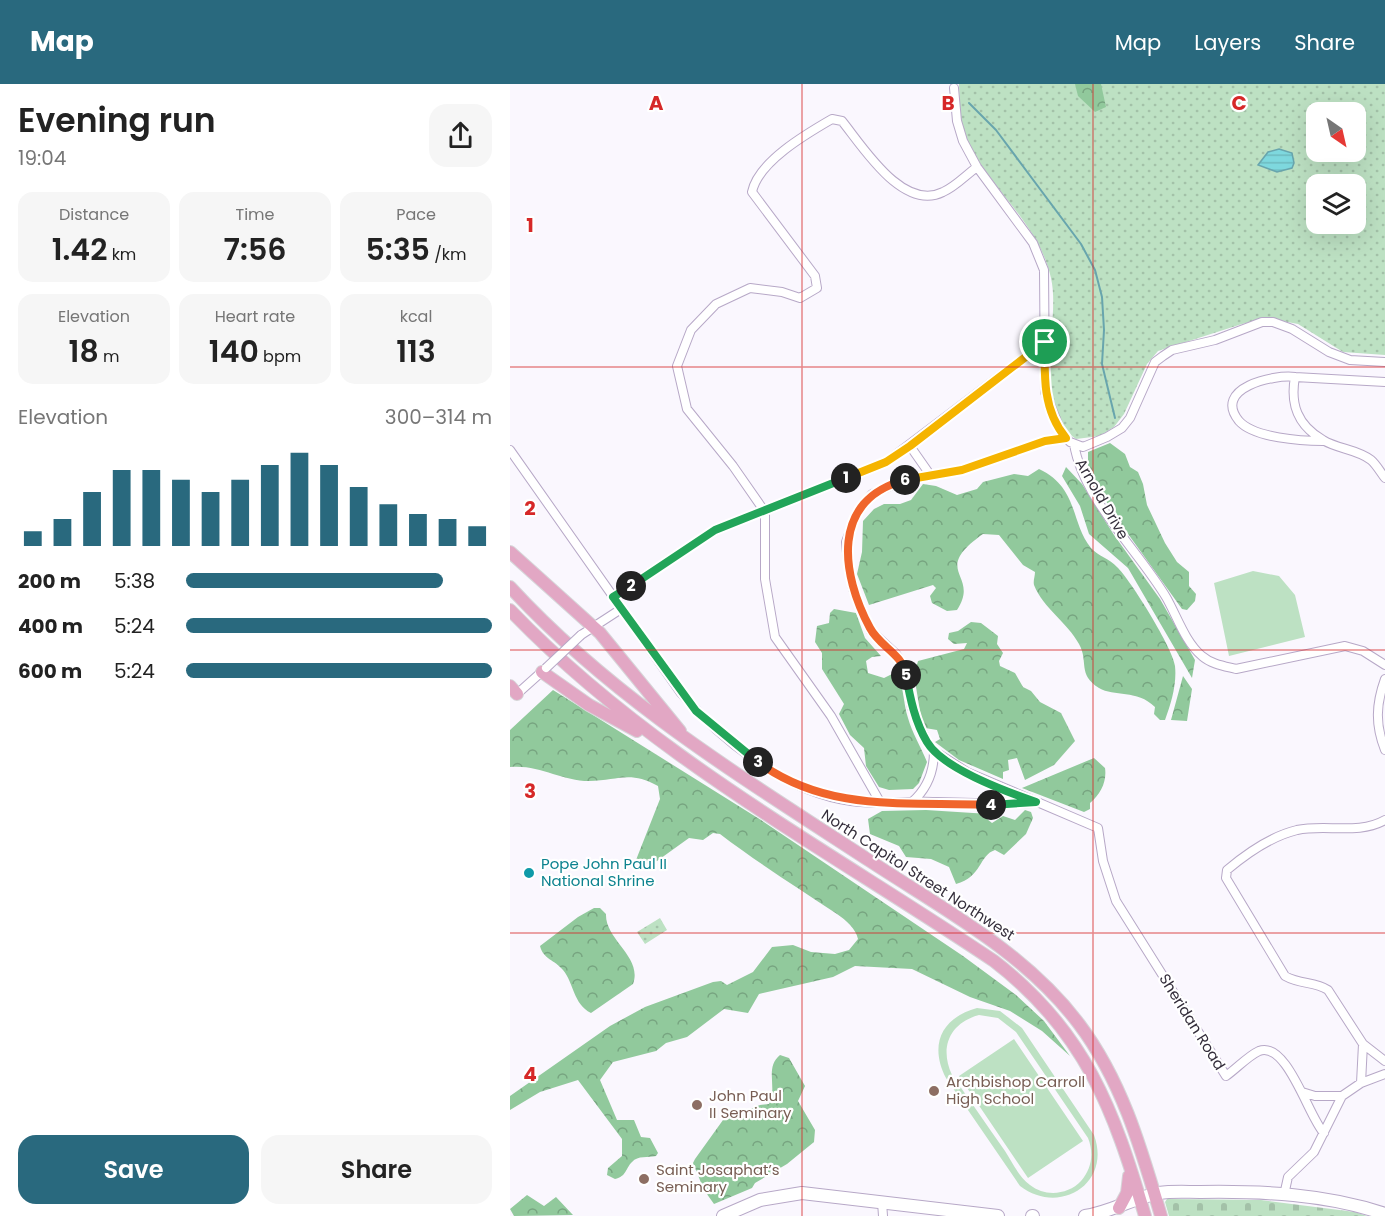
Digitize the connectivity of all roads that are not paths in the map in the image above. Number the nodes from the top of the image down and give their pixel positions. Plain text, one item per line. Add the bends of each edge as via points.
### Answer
1 (954, 88) dead end
2 (977, 167) junction
3 (1045, 342) junction
4 (1385, 362) edge
5 (1295, 377) junction
6 (1385, 382) edge
7 (1066, 438) junction
8 (1323, 441) junction
9 (1074, 444) junction
10 (910, 446) junction
11 (510, 450) edge
12 (931, 476) junction
13 (1385, 478) edge
14 (765, 512) junction
15 (510, 552) edge
16 (510, 587) edge
17 (613, 597) junction
18 (621, 609) junction
19 (510, 610) edge
20 (592, 625) junction
21 (1385, 665) edge
22 (544, 670) junction
23 (1385, 679) edge
24 (513, 690) edge
25 (692, 745) junction
26 (667, 746) junction
27 (1385, 750) edge
28 (934, 751) junction
29 (880, 802) junction
30 (912, 802) junction
31 (1036, 802) junction
32 (1382, 822) edge
33 (1363, 1044) junction
34 (1385, 1061) edge
35 (1385, 1074) edge
36 (1361, 1083) junction
37 (1302, 1092) junction
38 (1342, 1096) junction
39 (1324, 1133) junction
40 (1130, 1169) junction
41 (1155, 1194) junction
42 (1284, 1195) junction
43 (1140, 1200) junction
44 (882, 1202) junction
45 (1119, 1208) junction
46 (1385, 1214) edge
47 (723, 1216) edge
48 (883, 1216) edge
49 (998, 1216) edge
50 (1085, 1216) edge
51 (1145, 1216) edge
52 (1153, 1216) edge
53 (1161, 1216) edge

1 - 2 street, Arnold Drive via 957,122
2 - 3 street, Arnold Drive via 1033,243 1044,270
2 - 14 street via 943,193 906,191 888,179 842,122 831,119 770,162 754,180 752,192 815,276 817,288 800,298 750,288 716,304 691,330 677,366 687,409
3 - 7 street, Arnold Drive via 1045,392
3 - 10 street
4 - 9 street via 1350,360 1292,329 1262,322 1215,340 1172,350 1155,363 1122,428 1083,447
5 - 6 street
5 - 8 street via 1292,397 1296,411
5 - 8 street via 1275,376 1241,389 1233,401 1236,415 1240,423 1265,433 1290,440
7 - 9 street, Arnold Drive
7 - 12 street
8 - 13 street via 1371,460
9 - 21 street, Arnold Drive via 1077,460 1089,482 1203,657 1236,669 1345,646 1363,651
10 - 12 street
10 - 14 street via 886,462
11 - 17 street
12 - 28 street via 902,481 872,494 856,516 846,542 853,589 871,631 904,666 912,708
14 - 17 street via 715,530
14 - 29 street via 765,579 775,637 831,716
15 - 20 main road
16 - 25 main road, North Capitol Street Northwest via 590,665
17 - 18 street
18 - 20 street
18 - 29 street via 696,711 760,763 785,780 815,792 851,801
19 - 26 main road via 579,676
20 - 22 street, bridge
20 - 25 main road
22 - 24 street
22 - 26 main road via 589,705
23 - 27 street via 1377,730
25 - 41 main road, North Capitol Street Northwest via 988,938 1040,980 1078,1023 1110,1072
26 - 40 main road via 1017,979 1057,1021 1090,1068 1109,1107
28 - 30 street via 928,782
28 - 31 street via 967,772
29 - 30 street
30 - 31 street
31 - 37 street, Sheridan Road via 1098,828 1103,861 1116,901 1226,1076 1259,1051 1270,1050 1278,1054
32 - 33 street via 1372,827 1297,830 1275,838 1227,870 1226,878 1286,976 1328,990
33 - 34 street
33 - 36 street
35 - 36 street
36 - 38 street
37 - 38 street
37 - 39 street, Sheridan Road
38 - 39 street
39 - 42 street via 1314,1152 1288,1177
40 - 43 main road
40 - 45 main road via 1127,1193
41 - 42 main road
41 - 43 main road
41 - 53 main road, North Capitol Street Northwest
42 - 46 main road via 1350,1204
43 - 45 main road
43 - 51 main road
43 - 52 main road
44 - 47 main road via 788,1194 753,1202
44 - 48 street
44 - 49 main road
45 - 50 main road

